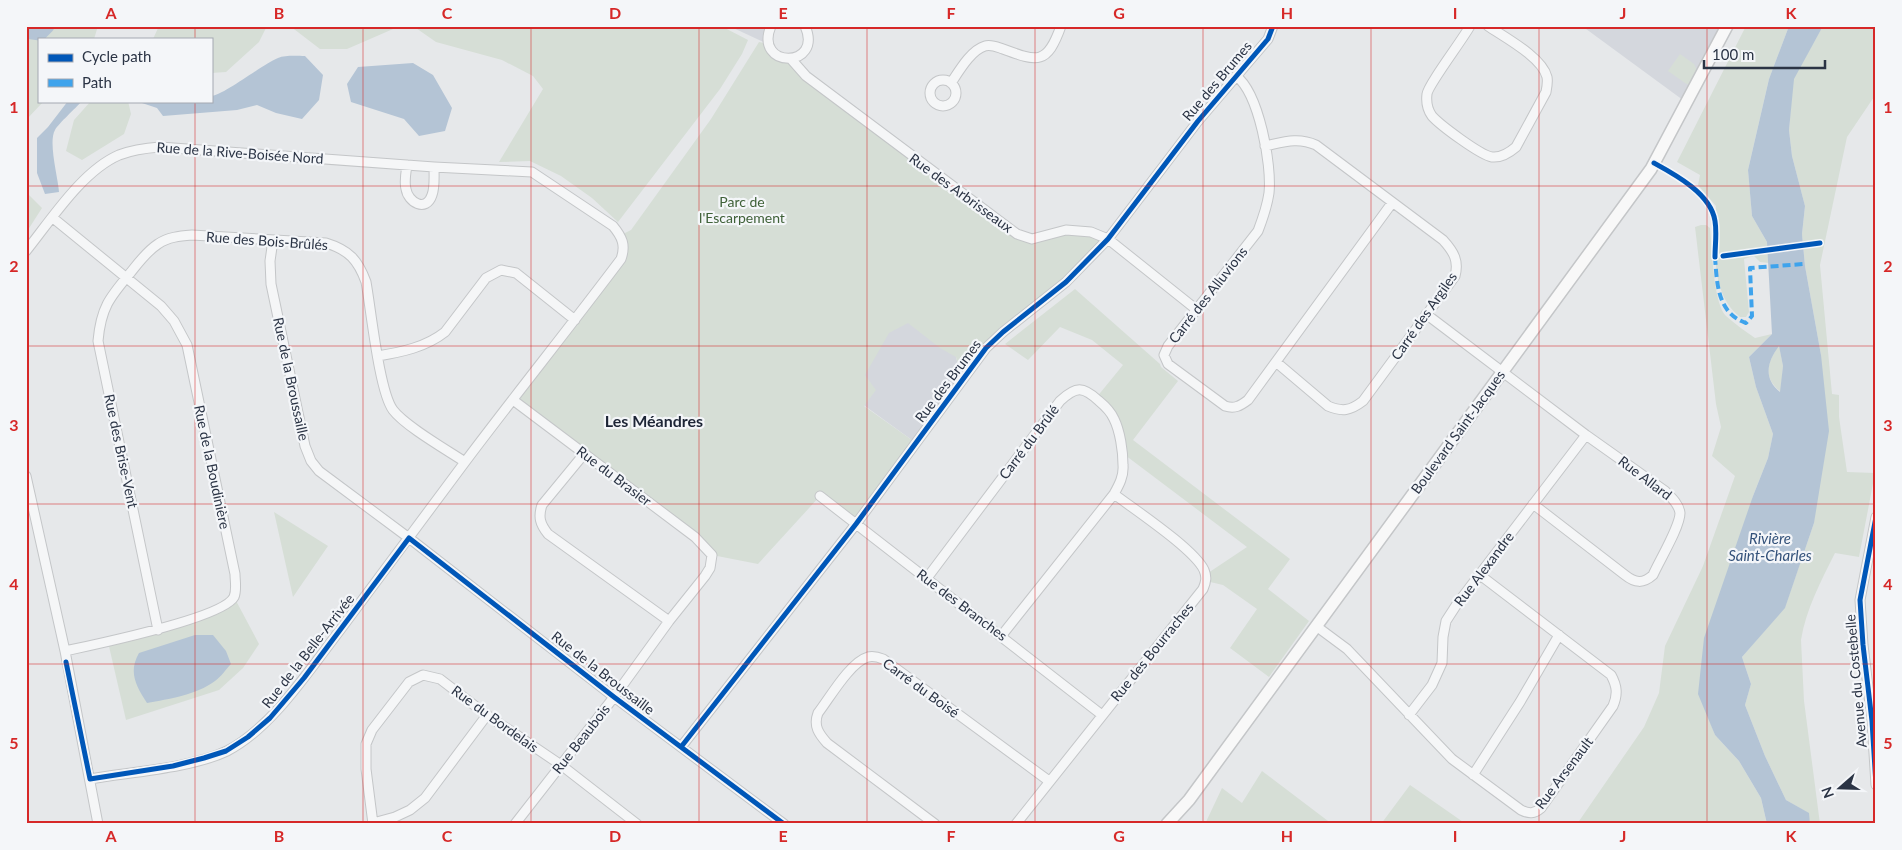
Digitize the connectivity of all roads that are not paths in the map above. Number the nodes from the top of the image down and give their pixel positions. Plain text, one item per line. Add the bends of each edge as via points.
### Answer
1 (771, 26) edge
2 (805, 26) edge
3 (1061, 26) edge
4 (1273, 26) edge
5 (1470, 26) edge
6 (1488, 26) edge
7 (1728, 26) edge
8 (791, 59) junction
9 (1236, 76) junction
10 (951, 82) dead end
11 (1265, 146) junction
12 (407, 165) junction
13 (434, 167) junction
14 (1392, 203) junction
15 (53, 218) junction
16 (1108, 239) junction
17 (273, 240) junction
18 (26, 251) edge
19 (126, 278) junction
20 (1197, 310) junction
21 (1426, 314) junction
22 (575, 320) junction
23 (378, 356) junction
24 (1276, 362) junction
25 (1502, 372) junction
26 (513, 400) junction
27 (1586, 435) junction
28 (584, 454) junction
29 (465, 462) junction
30 (26, 476) edge
31 (1114, 494) junction
32 (820, 496) dead end
33 (1534, 504) junction
34 (1876, 517) edge
35 (31, 518) edge
36 (856, 524) junction
37 (409, 538) junction
38 (712, 555) joint
39 (1480, 575) junction
40 (927, 578) junction
41 (669, 621) junction
42 (1316, 626) junction
43 (158, 630) junction
44 (1559, 635) junction
45 (1002, 636) junction
46 (65, 651) junction
47 (614, 697) junction
48 (1102, 714) junction
49 (487, 715) junction
50 (1409, 715) junction
51 (1874, 721) edge
52 (681, 747) junction
53 (561, 765) junction
54 (1473, 775) junction
55 (90, 778) junction
56 (1049, 781) junction
57 (1876, 785) edge
58 (626, 820) edge
59 (373, 823) edge
60 (98, 824) edge
61 (514, 824) edge
62 (637, 824) edge
63 (784, 824) edge
64 (935, 824) edge
65 (1016, 824) edge
66 (1167, 824) edge

1 - 8 street, Rue des Arbrisseaux via 768,34 771,50 782,58
2 - 8 street via 808,44 804,52
3 - 10 street via 1053,47 1043,57 1029,59 993,45 984,46 974,53
4 - 9 street, Rue des Brumes via 1268,38
5 - 6 street via 1427,91 1427,108 1444,126 1482,154 1493,157 1509,153 1516,147 1548,84 1540,63
7 - 25 street, Boulevard Saint-Jacques via 1651,169
8 - 16 street, Rue des Arbrisseaux via 814,82 1017,234 1032,239 1066,230 1091,232
9 - 11 street, Carré des Alluvions via 1253,101
9 - 16 street, Rue des Brumes
11 - 14 street, Carré des Argiles via 1305,140
11 - 20 street, Carré des Alluvions via 1269,191 1258,231
12 - 13 street, Rue de la Rive-Boisée Nord
12 - 13 street via 405,188 409,199 422,205 432,195
12 - 15 street, Rue de la Rive-Boisée Nord via 160,147 140,149 97,168
13 - 22 street, Rue de la Rive-Boisée Nord via 532,172 621,235 624,252 621,259
14 - 21 street, Carré des Argiles via 1443,240 1456,259 1455,276
14 - 24 street, Carré des Alluvions
15 - 18 street, Rue de la Rive-Boisée Nord
15 - 19 street, Rue de la Boudinière
16 - 20 street, Rue des Arbrisseaux
16 - 36 street, Rue des Brumes via 1066,282 986,348
17 - 19 street, Rue des Bois-Brûlés via 192,235 172,238 146,253
17 - 23 street, Rue des Bois-Brûlés via 326,243 351,256 360,266 366,282
17 - 37 street, Rue de la Broussaille via 271,284 305,446 311,461 335,484
19 - 43 street, Rue des Brise-Vent via 111,295 99,326 98,341
19 - 43 street, Rue de la Boudinière via 161,306 187,345 236,587 234,597 227,604
20 - 24 street, Carré des Alluvions via 1164,355 1168,364 1225,406 1236,407 1248,400
21 - 24 street, Carré des Argiles via 1363,401 1345,411 1328,406
21 - 25 street, Rue Allard
22 - 23 street via 516,272 501,270 486,278 437,338 400,352
22 - 26 street, Rue de la Belle-Arrivée
23 - 29 street, Rue des Bois-Brûlés via 385,391 393,410 402,420
25 - 27 street, Rue Allard
25 - 42 street, Boulevard Saint-Jacques
26 - 28 street, Rue du Brasier
26 - 29 street, Rue de la Belle-Arrivée
27 - 33 street, Rue Alexandre
27 - 33 street, Rue Allard via 1675,500 1680,512 1678,522 1653,574 1647,580 1633,582
28 - 38 street, Rue du Brasier via 695,537
28 - 41 street via 542,505 539,514 543,528
29 - 37 street, Rue de la Belle-Arrivée
30 - 35 street
31 - 40 street, Carré du Brûlé via 1124,466 1114,418 1091,394 1083,389 1076,390 1060,401
31 - 45 street, Carré du Brûlé
31 - 48 street, Rue des Bourraches via 1186,549 1204,568 1206,581 1203,589
32 - 36 street, Rue des Branches
33 - 39 street, Rue Alexandre
34 - 51 street, Avenue du Costebelle via 1860,600
35 - 46 street
36 - 40 street, Rue des Branches
36 - 52 street, Rue des Brumes
37 - 47 street, Rue de la Broussaille
37 - 55 street, Rue de la Belle-Arrivée via 304,678 270,718 248,737 226,751 204,758 173,766
38 - 41 street, Rue Beaubois via 705,576
39 - 44 street, Rue Arsenault
39 - 50 street, Rue Alexandre via 1446,621 1442,663 1432,686
40 - 45 street, Rue des Branches
41 - 47 street, Rue Beaubois
42 - 50 street, Rue Arsenault via 1347,649
42 - 66 street, Boulevard Saint-Jacques via 1189,800
43 - 46 street, Rue de la Boudinière
44 - 54 street
44 - 54 street, Rue Arsenault via 1611,675 1617,696 1613,706 1540,810 1534,813 1521,810
45 - 48 street, Rue des Branches
46 - 55 street
47 - 52 street, Rue de la Broussaille
47 - 53 street, Rue Beaubois
48 - 56 street, Rue des Bourraches
49 - 53 street, Rue du Bordelais
49 - 59 street via 425,798 395,818
49 - 59 street, Rue du Bordelais via 440,679 423,675 409,682 372,730 366,744
50 - 54 street, Rue Arsenault via 1452,759
51 - 57 street, Avenue du Costebelle
52 - 63 street, Rue de la Broussaille
53 - 58 street, Rue du Bordelais
53 - 61 street, Rue Beaubois
55 - 60 street
56 - 64 street, Carré du Boisé via 883,659 868,657 854,665 818,713 816,727 827,743
56 - 65 street, Rue des Bourraches
58 - 62 street, Rue du Bordelais

